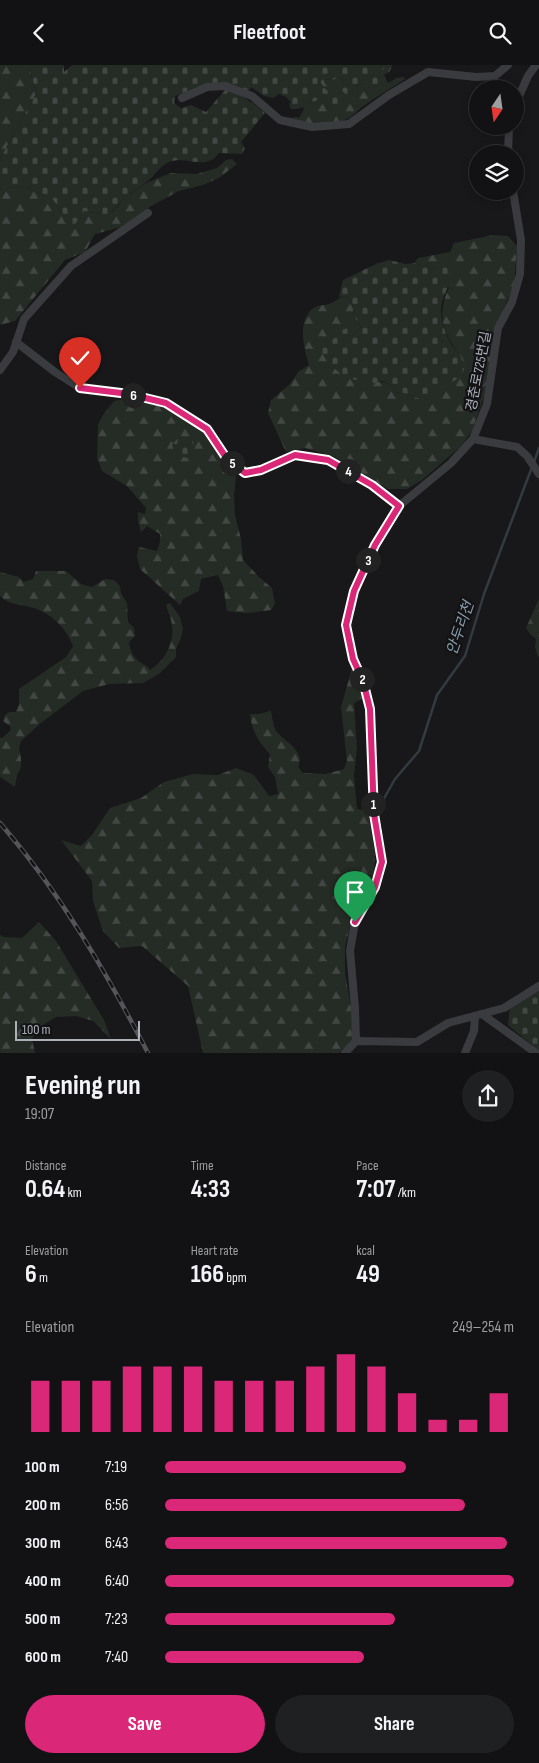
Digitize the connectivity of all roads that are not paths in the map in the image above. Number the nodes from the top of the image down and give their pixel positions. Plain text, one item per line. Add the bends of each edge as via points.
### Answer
1 (508, 65) edge
2 (536, 65) edge
3 (524, 85) edge
4 (182, 98) dead end
5 (514, 200) edge
6 (148, 213) dead end
7 (16, 342) junction
8 (0, 370) edge
9 (473, 439) junction
10 (537, 472) edge
11 (399, 506) junction
12 (539, 986) edge
13 (478, 1015) junction
14 (356, 1041) junction
15 (345, 1053) edge
16 (465, 1053) edge
17 (536, 1053) edge

1 - 4 street via 495,76 428,72 349,124 312,127 280,120 252,97 225,86 207,87
2 - 3 street
5 - 9 street, 경춘로725번길 via 520,240 520,274 512,302 498,328 487,404
6 - 7 street via 71,266 24,319
7 - 8 street
7 - 11 street via 80,388 129,394 166,403 207,429 227,459 245,473 261,470 295,455 328,460 372,485
9 - 10 street via 517,447
9 - 11 street, 경춘로725번길 via 452,463
11 - 14 street, 경춘로725번길 via 375,545 358,583 346,625 353,659 370,709 374,814 382,862 375,887 355,922 350,951
12 - 13 street via 504,1008
13 - 14 street via 448,1023 417,1042
13 - 16 street
13 - 17 street
14 - 15 street

